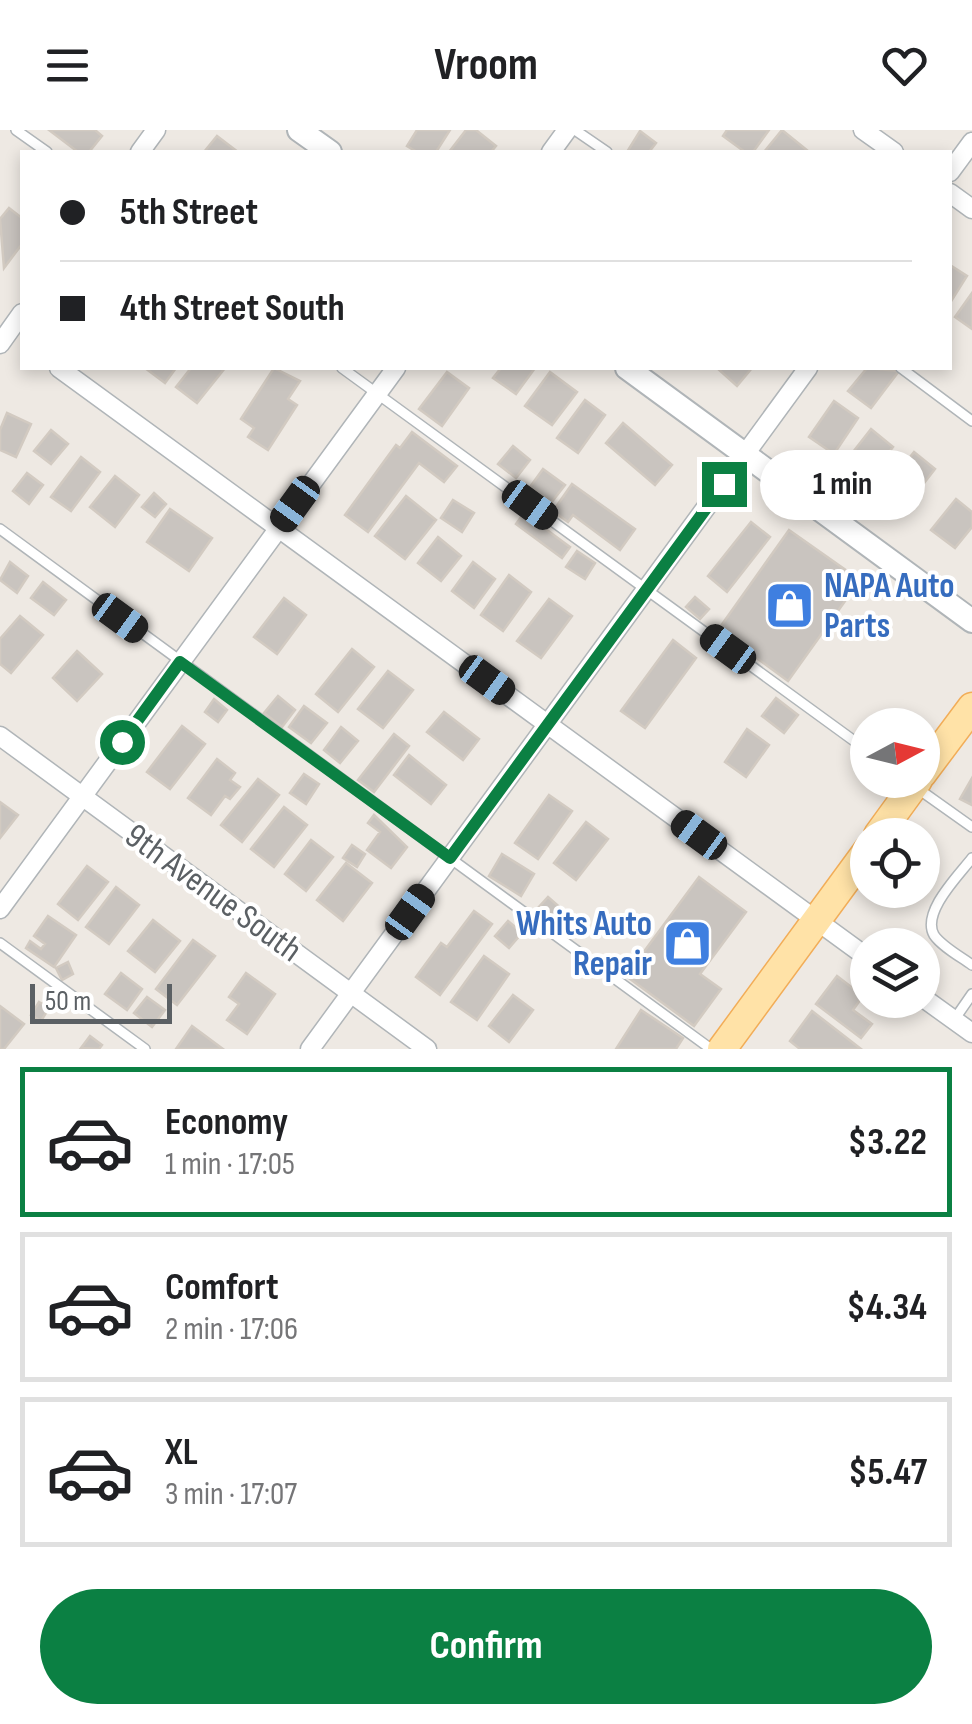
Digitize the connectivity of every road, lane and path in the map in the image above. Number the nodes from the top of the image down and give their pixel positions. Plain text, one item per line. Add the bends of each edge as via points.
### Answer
1 (16, 130) edge
2 (299, 130) edge
3 (576, 130) edge
4 (863, 130) edge
5 (972, 142) edge
6 (44, 150) edge
7 (327, 150) edge
8 (603, 150) edge
9 (891, 150) edge
10 (952, 169) edge
11 (62, 370) edge
12 (345, 370) edge
13 (394, 370) edge
14 (630, 370) edge
15 (807, 370) edge
16 (904, 370) edge
17 (377, 393) junction
18 (972, 420) edge
19 (746, 453) junction
20 (278, 528) junction
21 (0, 529) edge
22 (647, 590) junction
23 (972, 621) edge
24 (180, 662) junction
25 (972, 707) edge
26 (548, 724) junction
27 (0, 736) edge
28 (850, 738) edge
29 (940, 749) edge
30 (83, 796) junction
31 (937, 798) edge
32 (972, 827) edge
33 (450, 858) junction
34 (972, 858) edge
35 (850, 874) edge
36 (0, 910) edge
37 (816, 920) junction
38 (0, 943) edge
39 (850, 945) edge
40 (972, 965) edge
41 (351, 992) junction
42 (972, 994) edge
43 (940, 1010) edge
44 (954, 1020) junction
45 (972, 1033) edge
46 (146, 1049) edge
47 (310, 1049) edge
48 (427, 1049) edge
49 (712, 1049) edge
50 (722, 1049) edge

1 - 6 lane
2 - 7 street
3 - 8 lane
4 - 9 street
5 - 10 street
11 - 20 street
12 - 17 lane
13 - 17 street
14 - 19 street
15 - 19 street
16 - 18 lane
17 - 20 street
17 - 22 lane
19 - 22 street
19 - 23 street
20 - 24 street
20 - 26 street
21 - 24 lane
22 - 26 street
22 - 28 lane
24 - 30 street
24 - 33 lane
25 - 29 main road
26 - 33 street
26 - 37 street
27 - 30 street, 9th Avenue South
30 - 36 street
30 - 41 street, 9th Avenue South
31 - 32 lane
33 - 41 street
33 - 49 lane
34 - 40 lane via 936,906 932,927 934,936
35 - 37 main road
37 - 39 street
37 - 50 main road
38 - 46 lane
41 - 47 street
41 - 48 street, 9th Avenue South
42 - 44 lane
43 - 44 street
44 - 45 street

